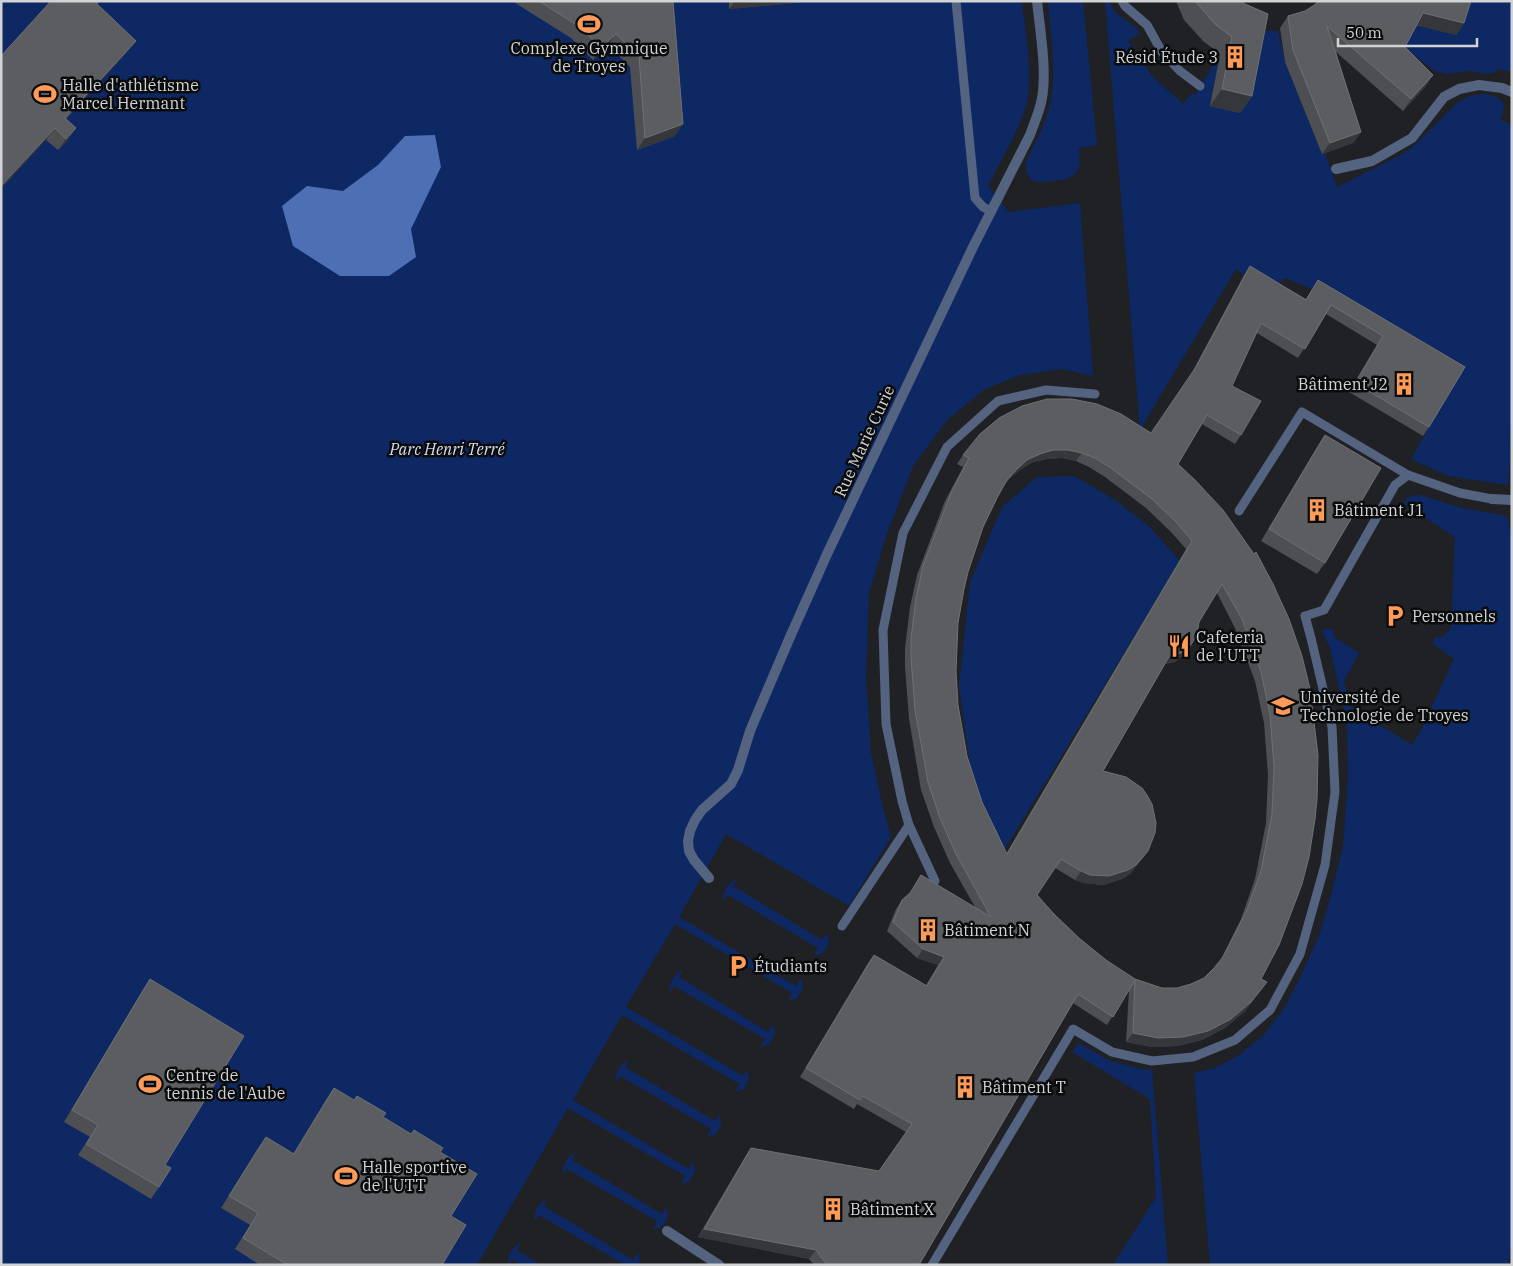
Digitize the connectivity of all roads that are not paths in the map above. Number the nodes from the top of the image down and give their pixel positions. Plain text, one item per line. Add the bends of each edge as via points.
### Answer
1 (956, 1) edge
2 (1038, 1) edge
3 (1122, 1) edge
4 (1200, 86) dead end
5 (1512, 92) edge
6 (1336, 169) dead end
7 (991, 212) junction
8 (1095, 394) dead end
9 (1408, 475) junction
10 (1492, 499) joint
11 (1512, 500) edge
12 (1239, 511) dead end
13 (910, 825) junction
14 (709, 878) dead end
15 (935, 881) edge
16 (842, 926) dead end
17 (666, 1232) dead end
18 (719, 1265) edge
19 (932, 1265) edge

1 - 7 lane via 975,198
2 - 7 street, Rue Marie Curie via 1044,80 1042,99 1030,135
3 - 4 lane via 1146,25 1162,52
5 - 6 street via 1479,84 1458,89 1444,97 1412,138 1372,161
7 - 14 street, Rue Marie Curie via 868,466 798,620 750,731 738,770 731,784 702,810 690,830 689,851
8 - 13 lane via 1046,390 998,400 946,447 903,533 883,630 886,724
9 - 10 lane via 1460,493
9 - 12 lane via 1302,412
9 - 19 lane via 1395,485 1324,610 1304,616 1332,727 1335,792 1325,865 1300,954 1270,1010 1235,1040 1193,1057 1152,1061 1112,1052 1073,1029
10 - 11 street
13 - 15 lane
13 - 16 lane
17 - 18 street

